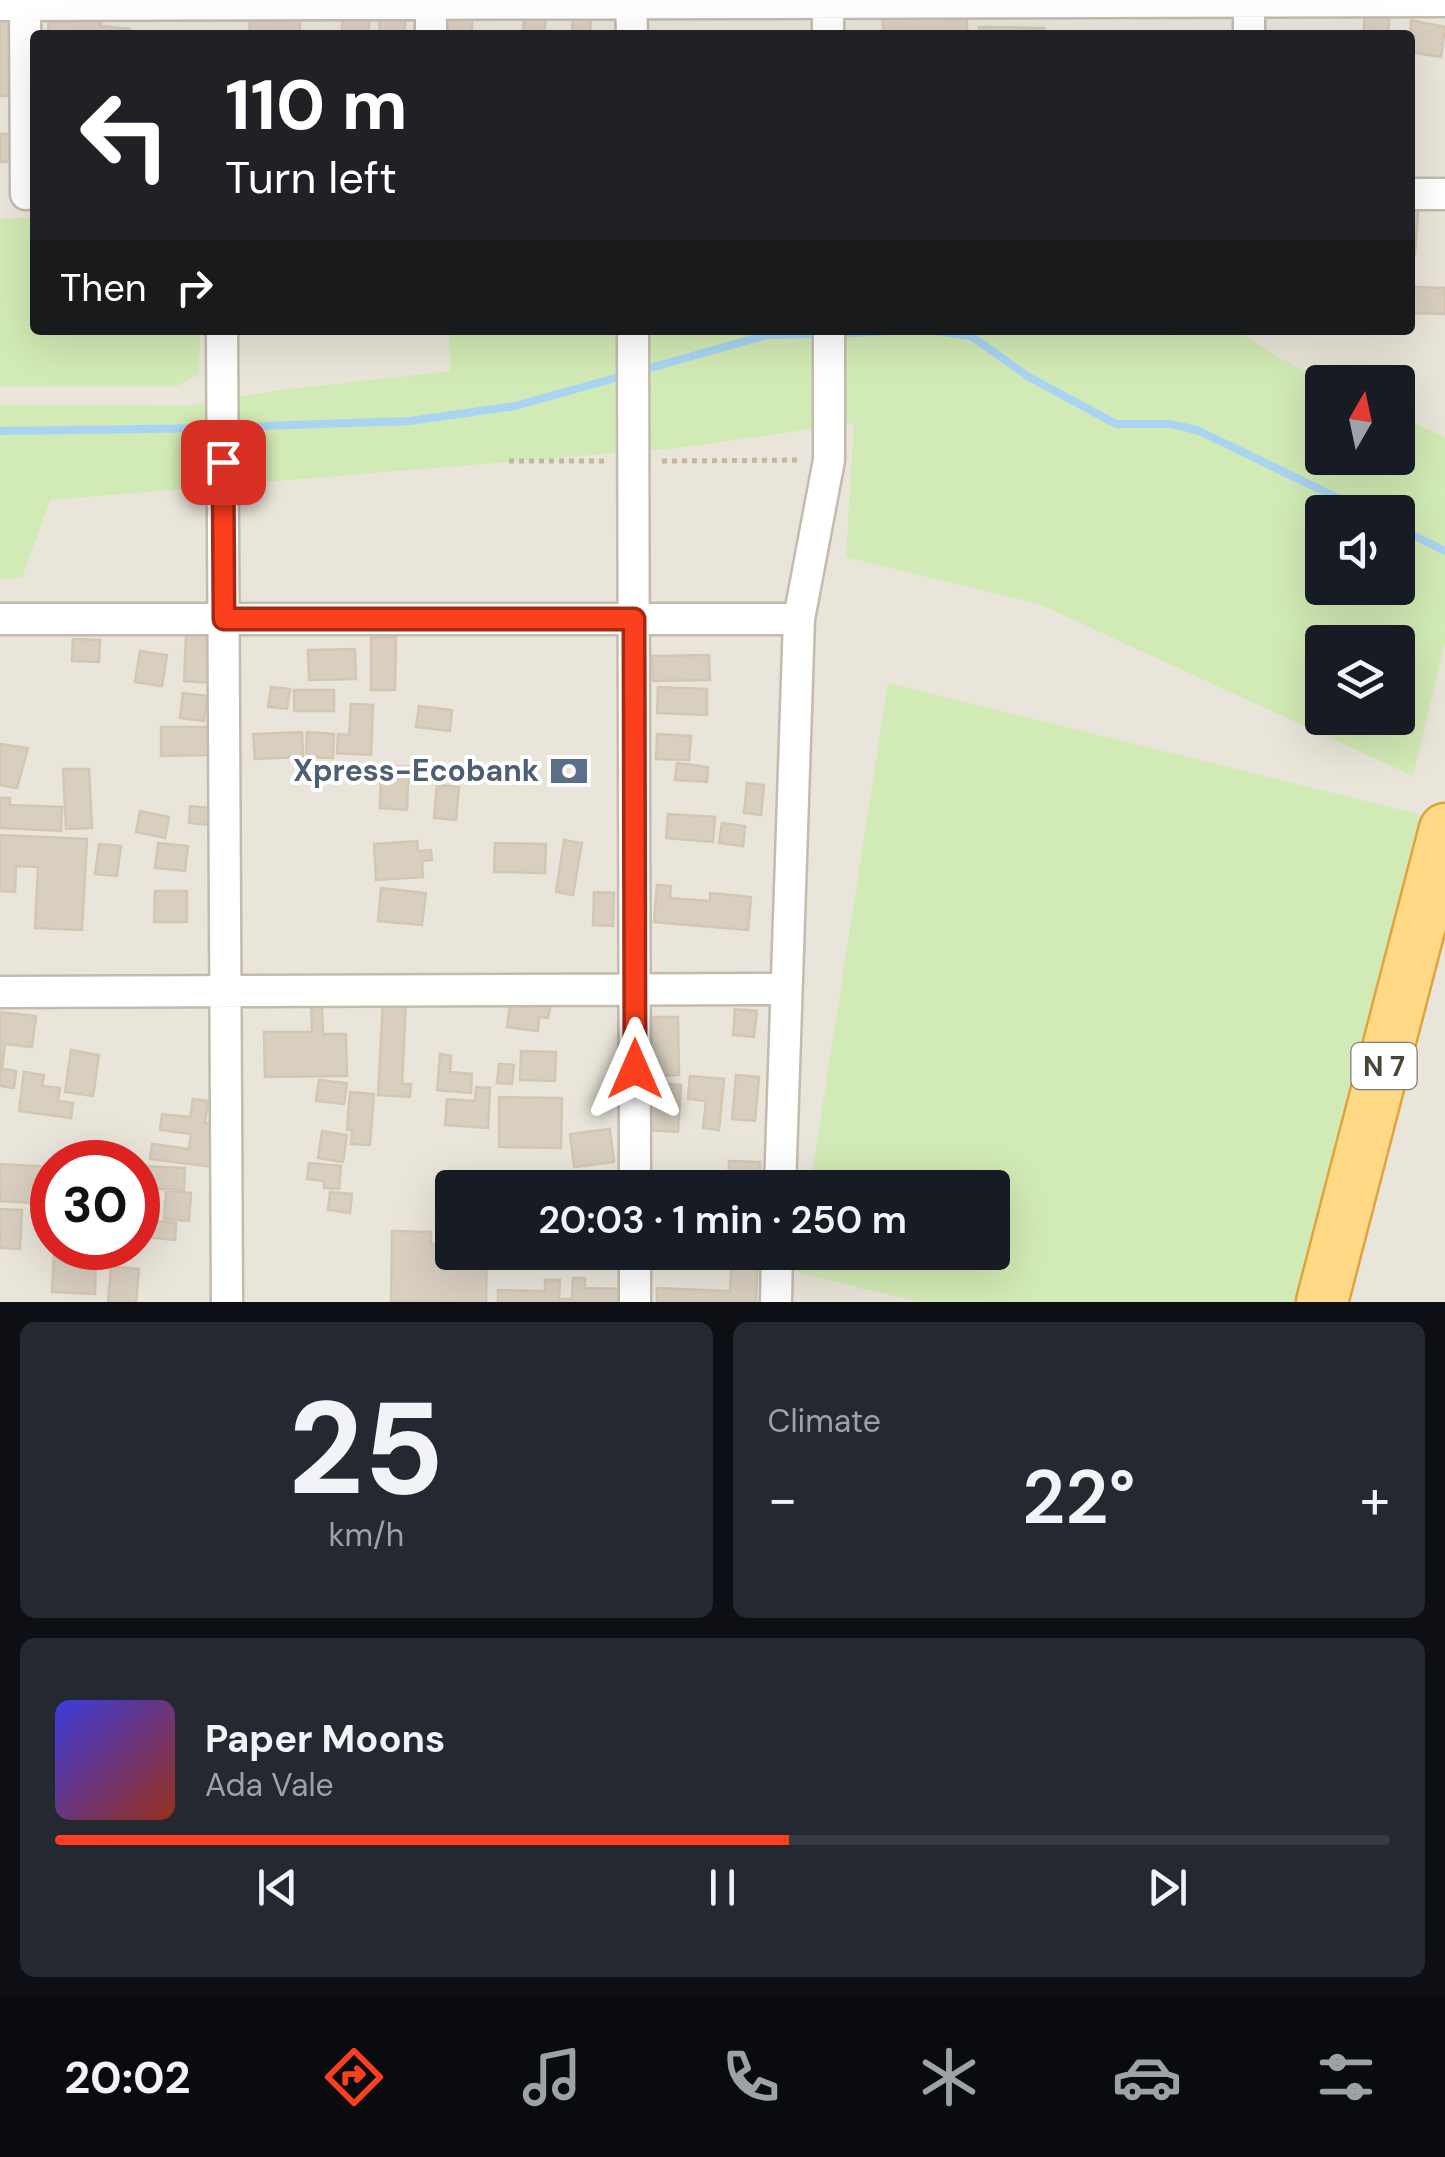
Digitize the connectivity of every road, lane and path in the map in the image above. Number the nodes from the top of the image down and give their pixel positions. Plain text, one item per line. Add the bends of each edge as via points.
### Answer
1 (828, 1) edge
2 (1066, 1) edge
3 (1249, 1) edge
4 (1445, 1) edge
5 (632, 2) edge
6 (16, 3) edge
7 (220, 4) junction
8 (431, 4) junction
9 (220, 30) edge
10 (431, 30) edge
11 (632, 30) edge
12 (828, 30) edge
13 (1249, 30) edge
14 (26, 194) dead end
15 (1415, 194) edge
16 (1445, 194) edge
17 (222, 335) edge
18 (633, 335) edge
19 (828, 335) edge
20 (829, 460) junction
21 (509, 461) dead end
22 (633, 461) junction
23 (799, 618) junction
24 (224, 619) junction
25 (634, 619) junction
26 (0, 620) edge
27 (1445, 829) edge
28 (786, 989) junction
29 (635, 990) junction
30 (225, 991) junction
31 (0, 992) edge
32 (635, 1170) edge
33 (781, 1170) edge
34 (635, 1270) edge
35 (777, 1270) edge
36 (227, 1302) edge
37 (635, 1302) edge
38 (776, 1302) edge
39 (1322, 1302) edge

1 - 2 street
1 - 5 street
1 - 12 street
2 - 3 street
3 - 4 street
3 - 13 street
5 - 8 street
5 - 11 street
6 - 7 street
6 - 14 street
7 - 8 street
7 - 9 street
8 - 10 street
15 - 16 street
17 - 24 street
18 - 22 street
19 - 20 street
20 - 22 path
20 - 23 street
21 - 22 path
22 - 25 street
23 - 25 street
23 - 28 street
24 - 25 street
24 - 26 street
24 - 30 street
25 - 29 street
27 - 39 highway, N 7
28 - 29 street
28 - 33 street
29 - 30 street
29 - 32 street
30 - 31 street
30 - 36 street
34 - 37 street
35 - 38 street

